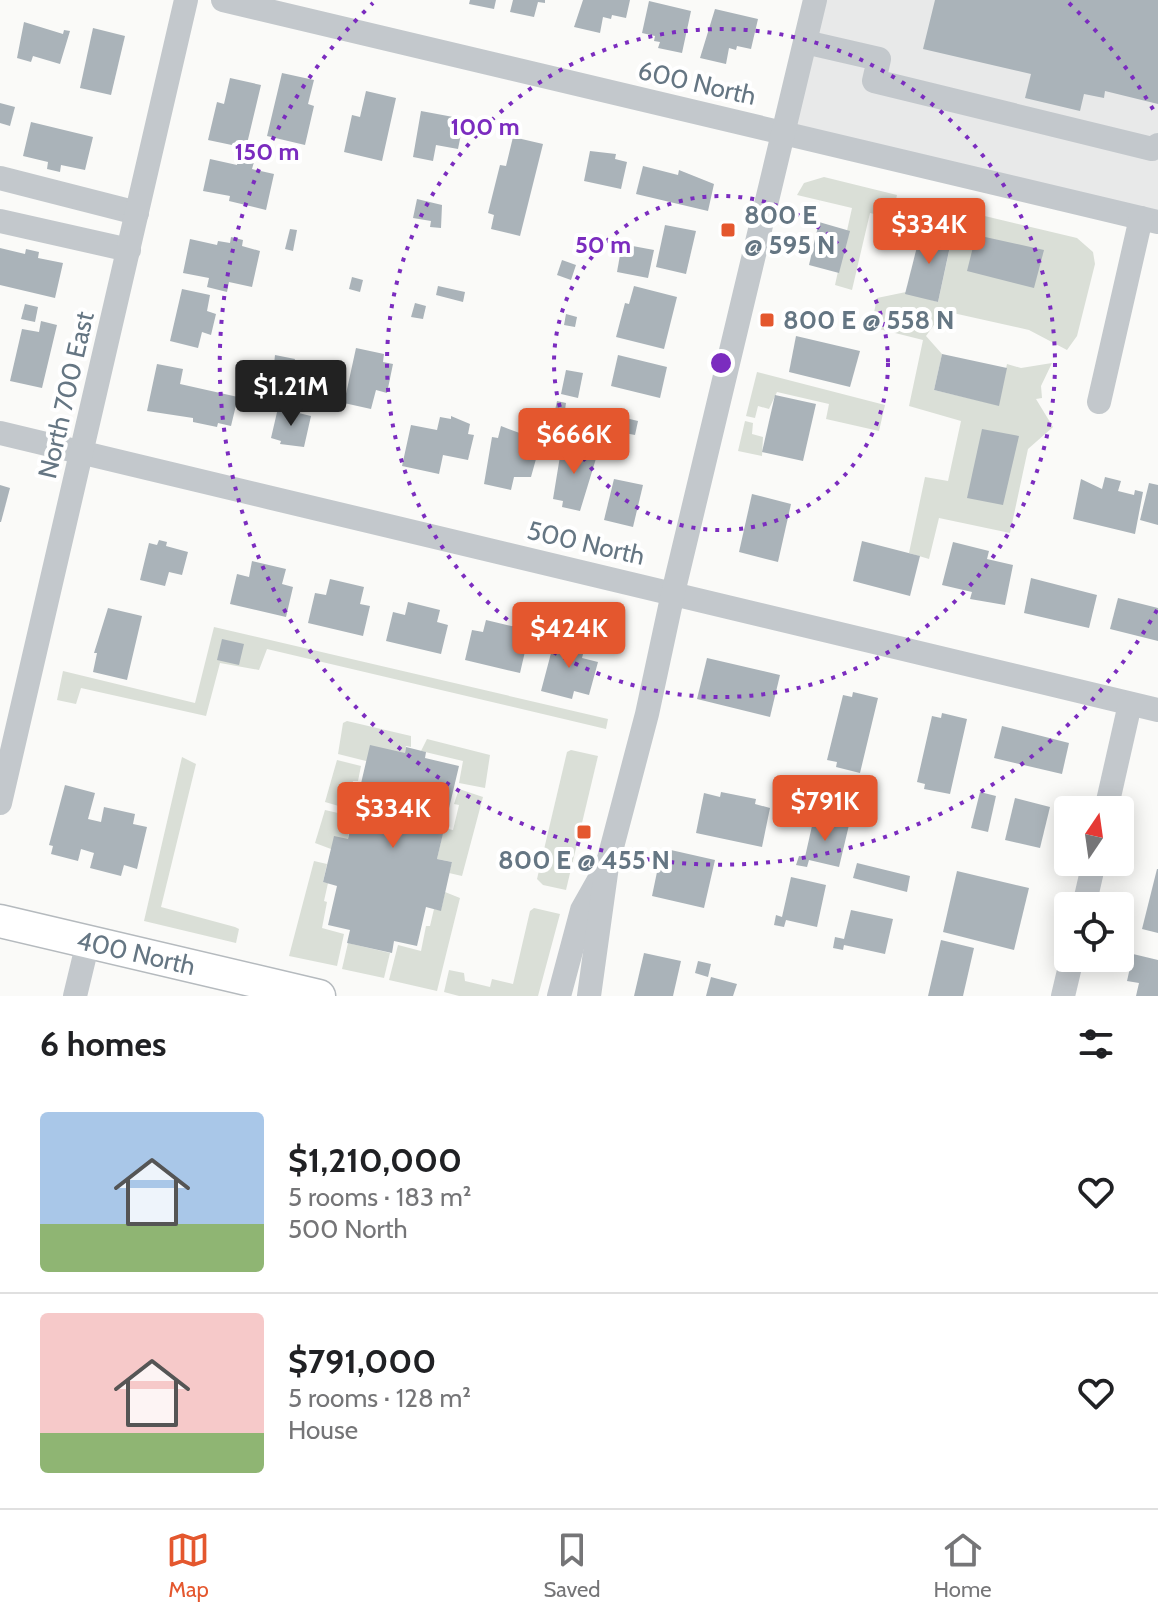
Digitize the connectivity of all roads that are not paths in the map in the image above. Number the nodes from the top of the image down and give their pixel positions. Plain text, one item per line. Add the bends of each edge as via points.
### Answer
1 (186, 0) edge
2 (223, 0) edge
3 (815, 0) edge
4 (805, 42) junction
5 (783, 132) junction
6 (1158, 145) edge
7 (0, 178) edge
8 (137, 213) junction
9 (1150, 220) edge
10 (0, 221) edge
11 (129, 250) junction
12 (1099, 402) dead end
13 (0, 433) edge
14 (82, 452) junction
15 (673, 593) junction
16 (1130, 704) junction
17 (1158, 710) edge
18 (1109, 796) edge
19 (0, 803) edge
20 (607, 866) junction
21 (0, 921) edge
22 (88, 942) junction
23 (1069, 972) edge
24 (75, 996) edge
25 (319, 996) edge
26 (559, 996) edge
27 (589, 996) edge
28 (1063, 996) edge

1 - 8 street, North 700 East
2 - 5 street, 600 North
3 - 4 street
4 - 5 street
4 - 6 street via 879,59 874,81 1152,149
5 - 9 street, 600 North
5 - 15 street
7 - 8 street
8 - 11 street, North 700 East
9 - 12 street
10 - 11 street
11 - 14 street, North 700 East
13 - 14 street, 500 North
14 - 15 street, 500 North
14 - 19 street, North 700 East
15 - 16 street, 500 North
15 - 20 street
16 - 17 street, 500 North
16 - 18 street
20 - 26 street via 582,910
20 - 27 street
21 - 22 main road, 400 North
22 - 24 street
22 - 25 main road, 400 North
23 - 28 street

